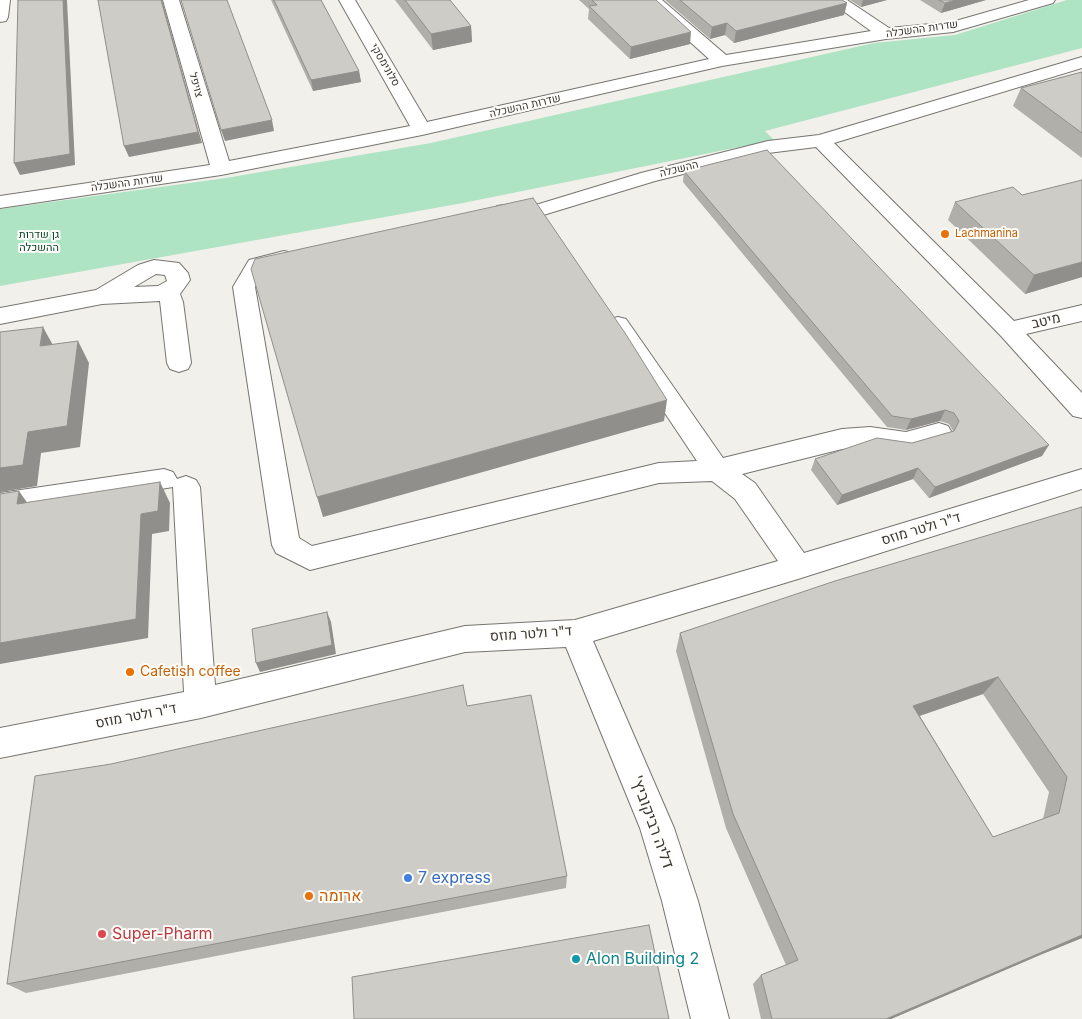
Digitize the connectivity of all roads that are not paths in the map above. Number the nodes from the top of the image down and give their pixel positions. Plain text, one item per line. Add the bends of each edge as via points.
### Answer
1 (2, 0) edge
2 (172, 0) edge
3 (347, 0) edge
4 (652, 0) edge
5 (836, 0) edge
6 (1032, 2) edge
7 (0, 17) edge
8 (886, 34) junction
9 (722, 60) junction
10 (1082, 62) edge
11 (422, 129) junction
12 (821, 141) junction
13 (221, 169) junction
14 (0, 202) edge
15 (482, 213) edge
16 (302, 254) edge
17 (607, 308) edge
18 (1082, 313) edge
19 (0, 316) edge
20 (1009, 330) junction
21 (179, 363) dead end
22 (1082, 409) edge
23 (939, 433) edge
24 (717, 470) junction
25 (1082, 479) edge
26 (0, 504) edge
27 (798, 567) junction
28 (575, 633) junction
29 (201, 703) junction
30 (0, 743) edge
31 (710, 1019) edge

1 - 7 street
2 - 13 street, צויפל
3 - 11 street, סלונימסקי
4 - 9 street
5 - 8 street
6 - 8 street, שדרות ההשכלה via 953,27
8 - 9 street, שדרות ההשכלה
9 - 11 street, שדרות ההשכלה
10 - 12 street
11 - 13 street, שדרות ההשכלה
12 - 15 street, ההשכלה via 768,147 648,177 546,218 491,211
12 - 20 street
13 - 14 street, שדרות ההשכלה
16 - 24 street via 257,265 244,287 286,545 310,558 659,473
17 - 24 street
18 - 20 street, מיטב
19 - 21 street via 102,296 168,292
20 - 22 street
23 - 24 street via 906,442 870,437 842,439
24 - 27 street via 745,491
25 - 27 street, ד"ר ולטר מוזס
26 - 29 street via 175,484
27 - 28 street, ד"ר ולטר מוזס
28 - 29 street, ד"ר ולטר מוזס via 465,639
28 - 31 street, 'דליה רביקוביץ via 656,828 680,901
29 - 30 street, ד"ר ולטר מוזס

